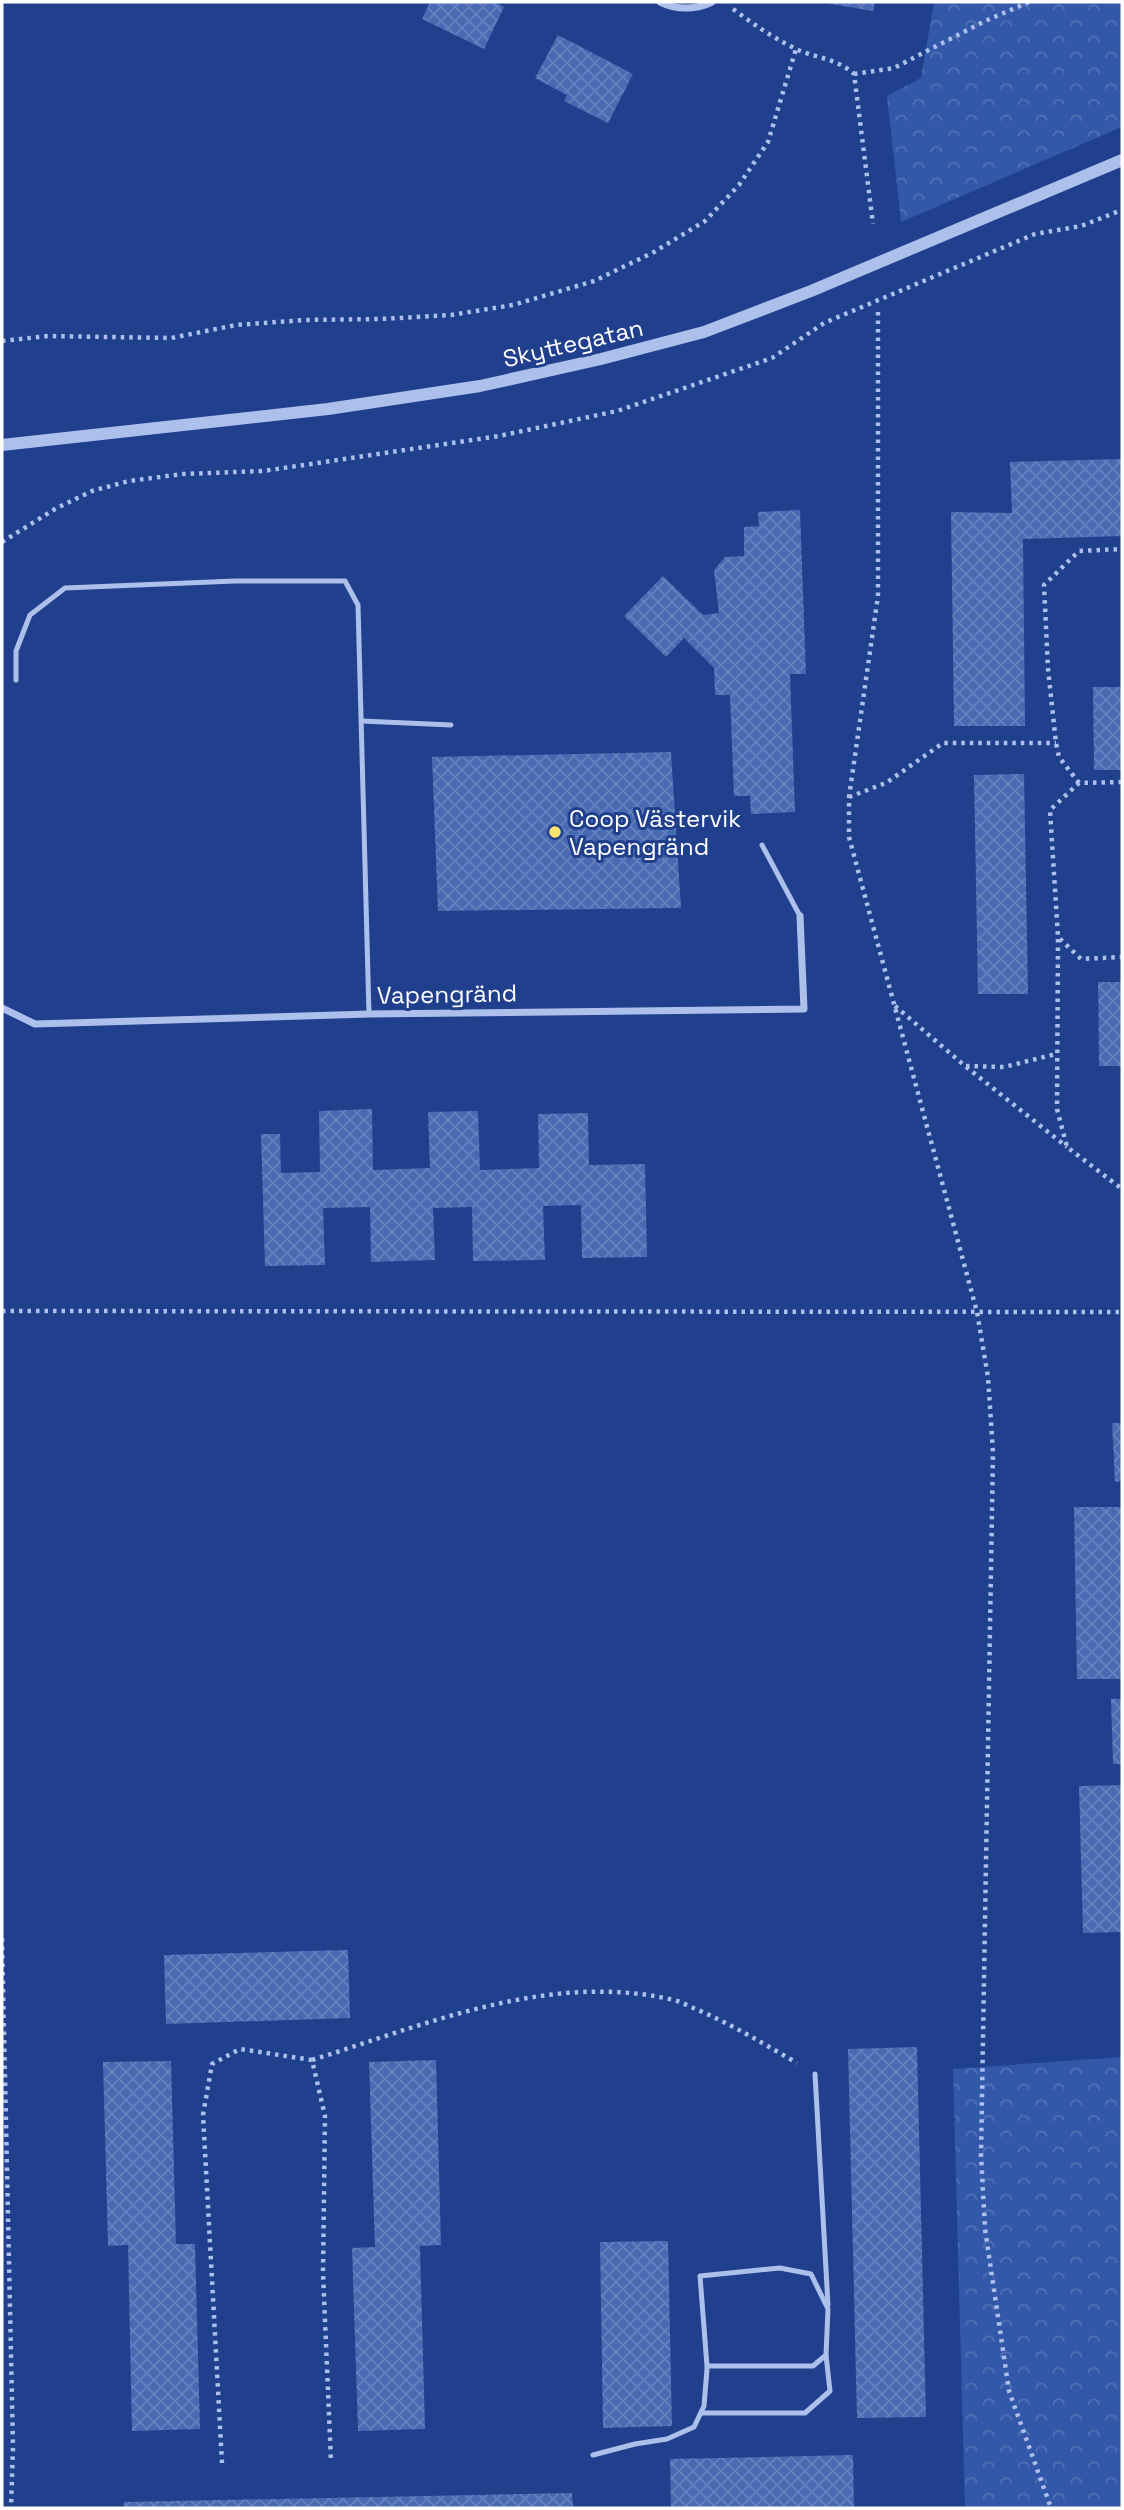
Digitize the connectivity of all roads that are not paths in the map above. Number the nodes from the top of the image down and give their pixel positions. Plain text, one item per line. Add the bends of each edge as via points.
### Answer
1 (660, 2) edge
2 (712, 2) edge
3 (1122, 160) edge
4 (2, 444) edge
5 (16, 680) dead end
6 (362, 722) junction
7 (451, 725) dead end
8 (762, 845) dead end
9 (800, 916) joint
10 (2, 1008) edge
11 (369, 1014) junction
12 (815, 2074) road end
13 (828, 2309) junction
14 (826, 2355) junction
15 (707, 2366) junction
16 (701, 2413) junction
17 (593, 2455) dead end

1 - 2 street via 671,8
3 - 4 street, Skyttegatan via 728,323 601,359 480,386 328,409
5 - 6 lane via 16,651 30,615 65,588 345,581 358,605
6 - 7 lane
6 - 11 lane
8 - 9 lane
9 - 11 street, Vapengränd via 804,1009
10 - 11 street, Vapengränd via 35,1024
12 - 13 lane
13 - 14 lane
13 - 15 lane via 811,2274 780,2268 700,2276
14 - 15 lane via 813,2366
14 - 16 lane via 830,2390 806,2413
15 - 16 lane
16 - 17 lane via 694,2427 667,2439

